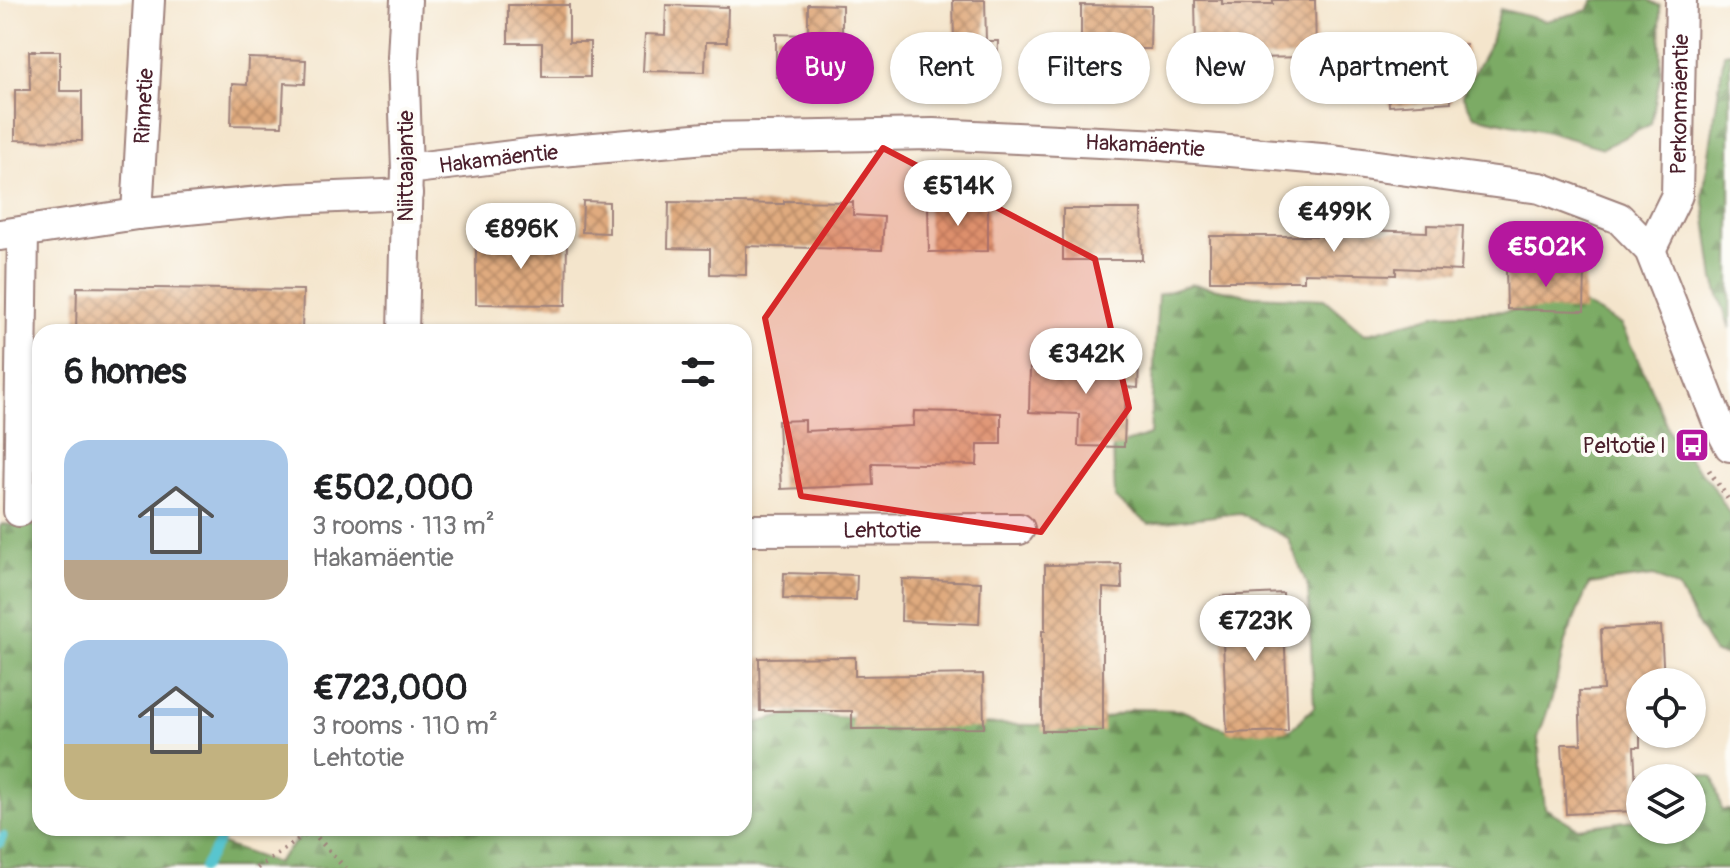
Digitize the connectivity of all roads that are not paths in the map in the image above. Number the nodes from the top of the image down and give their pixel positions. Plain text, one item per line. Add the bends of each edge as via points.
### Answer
1 (149, 0) edge
2 (406, 0) edge
3 (1681, 0) edge
4 (407, 181) junction
5 (137, 214) junction
6 (11, 234) edge
7 (1650, 250) junction
8 (403, 324) edge
9 (1730, 446) edge
10 (19, 511) dead end
11 (1019, 529) dead end
12 (752, 530) edge

1 - 5 street, Rinnetie
2 - 4 street, Niittaajantie
3 - 7 street, Perkonmäentie via 1677,195
4 - 5 street, Hakamäentie
4 - 7 street, Hakamäentie via 528,154 706,138 933,134 1161,145 1333,160 1540,188 1619,218
4 - 8 street, Niittaajantie
5 - 6 street, Hakamäentie
6 - 10 street
7 - 9 street, Hakamäentie
11 - 12 street, Lehtotie

